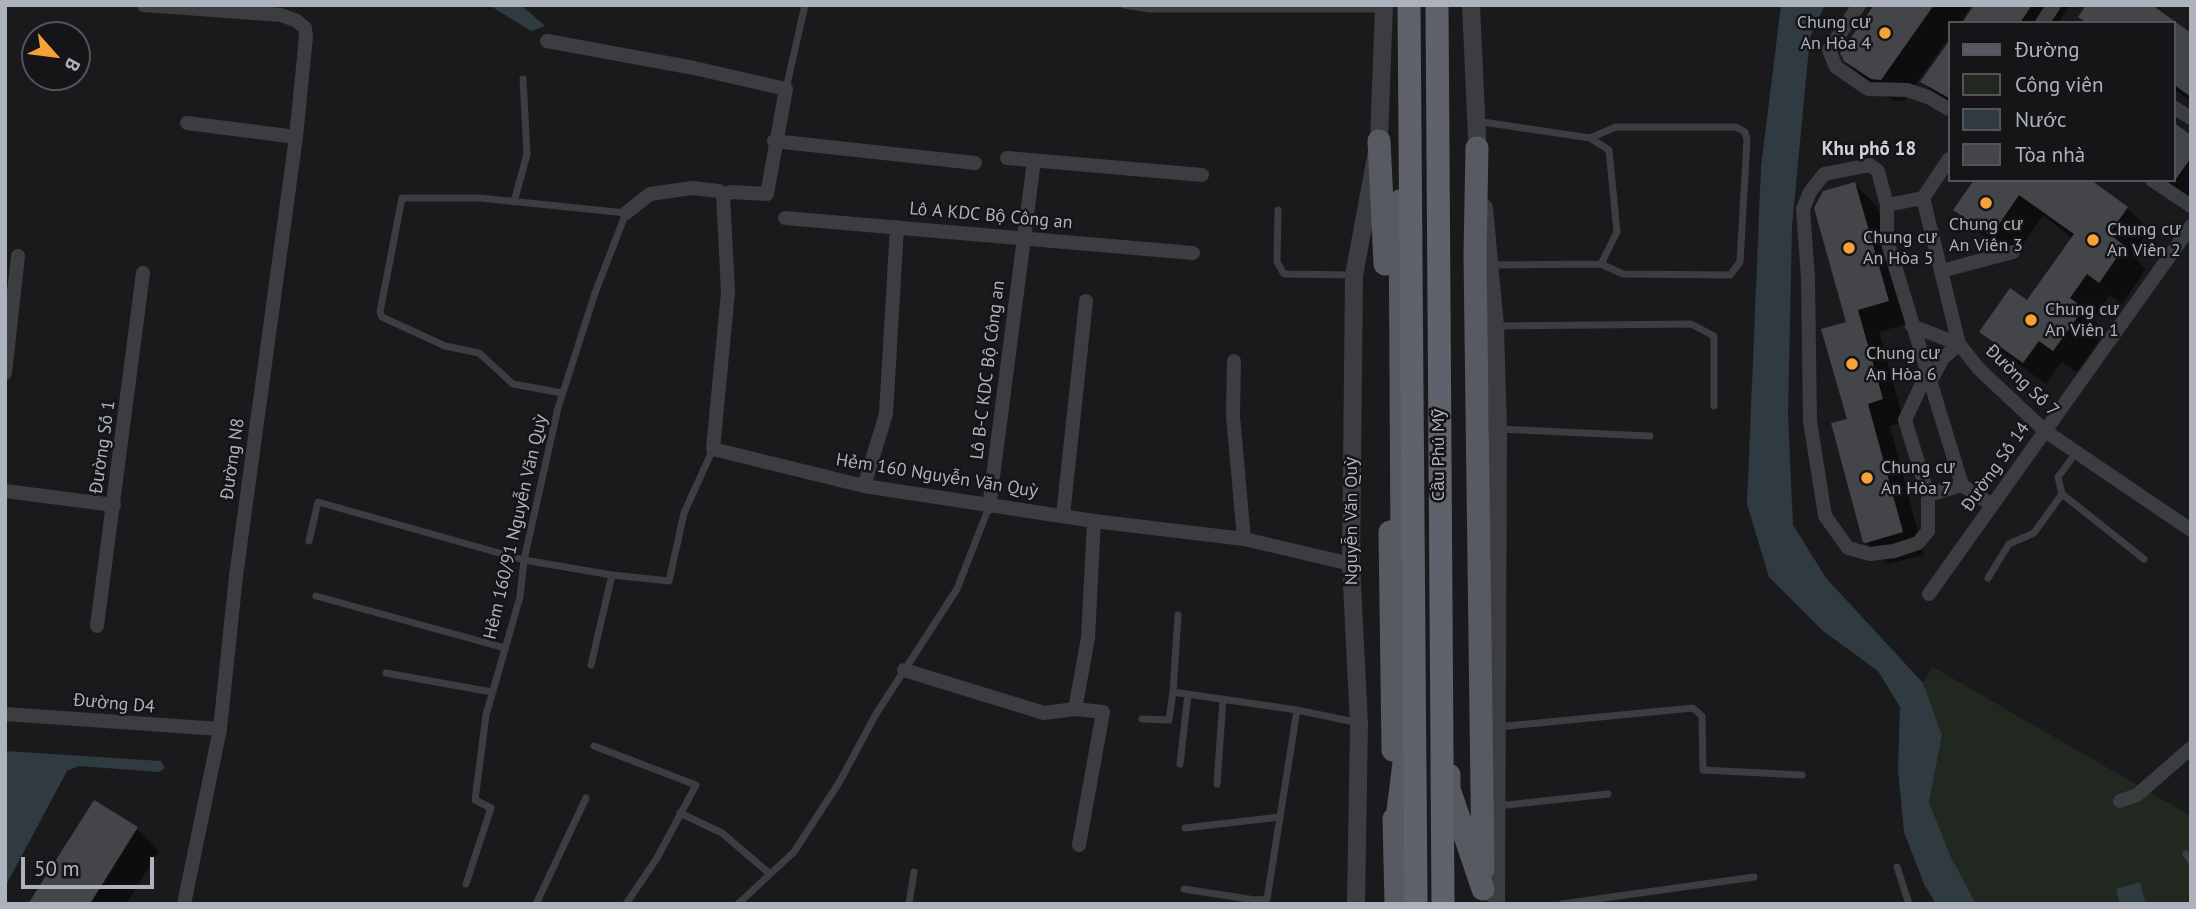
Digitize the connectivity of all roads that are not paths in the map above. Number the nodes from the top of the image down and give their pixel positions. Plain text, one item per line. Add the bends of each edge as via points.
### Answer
1 (144, 5) edge
2 (805, 5) edge
3 (1124, 5) edge
4 (1409, 5) edge
5 (1437, 5) edge
6 (1445, 5) edge
7 (1471, 5) edge
8 (1859, 5) edge
9 (2054, 5) edge
10 (1390, 6) edge
11 (2046, 21) edge
12 (547, 41) dead end
13 (523, 79) dead end
14 (786, 89) junction
15 (1948, 108) edge
16 (2175, 108) edge
17 (2191, 118) edge
18 (1474, 121) junction
19 (187, 122) dead end
20 (296, 137) junction
21 (1590, 138) junction
22 (774, 141) junction
23 (1379, 141) junction
24 (1477, 148) joint
25 (1007, 158) dead end
26 (1948, 160) edge
27 (1034, 161) junction
28 (975, 163) dead end
29 (1202, 176) dead end
30 (2155, 182) edge
31 (723, 195) junction
32 (1923, 198) junction
33 (514, 202) junction
34 (1887, 205) junction
35 (2191, 206) edge
36 (1278, 210) dead end
37 (626, 213) junction
38 (785, 218) dead end
39 (2191, 226) edge
40 (897, 227) junction
41 (1024, 238) junction
42 (2013, 252) dead end
43 (1193, 253) dead end
44 (18, 256) dead end
45 (1483, 260) junction
46 (1601, 264) junction
47 (1941, 271) junction
48 (143, 273) dead end
49 (1354, 275) junction
50 (1086, 301) dead end
51 (1495, 326) junction
52 (1912, 326) junction
53 (1959, 344) junction
54 (1234, 361) dead end
55 (5, 373) edge
56 (1928, 377) junction
57 (562, 393) junction
58 (1714, 406) dead end
59 (1497, 429) junction
60 (2045, 431) junction
61 (1650, 436) dead end
62 (713, 449) junction
63 (2077, 452) junction
64 (1962, 485) junction
65 (864, 486) junction
66 (5, 491) edge
67 (2062, 494) junction
68 (1928, 495) junction
69 (114, 505) junction
70 (1992, 505) junction
71 (989, 507) junction
72 (1063, 515) junction
73 (1094, 521) junction
74 (2191, 530) edge
75 (1244, 539) junction
76 (309, 541) dead end
77 (2144, 559) dead end
78 (524, 560) junction
79 (1351, 565) junction
80 (612, 575) junction
81 (1988, 578) dead end
82 (1929, 594) dead end
83 (316, 596) dead end
84 (1178, 615) dead end
85 (97, 626) dead end
86 (505, 648) junction
87 (591, 665) dead end
88 (904, 670) junction
89 (386, 673) dead end
90 (492, 692) junction
91 (1172, 692) junction
92 (1188, 694) junction
93 (1223, 699) junction
94 (1075, 709) junction
95 (1297, 710) junction
96 (5, 714) edge
97 (1142, 719) dead end
98 (1359, 724) junction
99 (1496, 727) junction
100 (220, 729) junction
101 (594, 746) dead end
102 (2191, 748) edge
103 (1180, 764) dead end
104 (1801, 775) dead end
105 (1217, 784) dead end
106 (1608, 794) dead end
107 (586, 798) dead end
108 (2120, 801) dead end
109 (1496, 807) junction
110 (680, 813) junction
111 (1280, 817) junction
112 (1185, 828) dead end
113 (1395, 834) junction
114 (1079, 845) dead end
115 (1896, 867) dead end
116 (914, 872) dead end
117 (770, 874) junction
118 (1754, 877) dead end
119 (466, 884) dead end
120 (1184, 889) dead end
121 (1487, 899) edge
122 (184, 904) edge
123 (536, 904) edge
124 (626, 904) edge
125 (738, 904) edge
126 (909, 904) edge
127 (1356, 904) edge
128 (1396, 904) edge
129 (1416, 904) edge
130 (1443, 904) edge
131 (1562, 904) edge
132 (1909, 904) edge

1 - 20 street, Đường N8 via 298,20 306,37
2 - 14 lane
3 - 10 lane via 1226,10
4 - 129 highway, Cầu Phú Mỹ
5 - 130 highway, Cầu Phú Mỹ
6 - 121 main road, Cầu Phú Mỹ via 1449,789
7 - 18 street
8 - 15 street via 1829,50 1836,67 1868,89 1907,90
9 - 11 street
10 - 23 street, Nguyễn Văn Quỳ
10 - 113 main road via 1404,763
12 - 14 street
13 - 33 lane via 527,154
14 - 22 street
16 - 17 street
18 - 21 lane
18 - 24 street
19 - 20 street
20 - 100 street, Đường N8 via 236,576
21 - 46 lane via 1609,150 1617,232
21 - 46 lane via 1616,127 1736,127 1745,132 1746,140 1740,262 1730,275 1623,274
22 - 28 street
22 - 31 street via 767,194
23 - 49 street, Nguyễn Văn Quỳ
23 - 113 main road, Nguyễn Văn Quỳ
24 - 45 main road
25 - 27 street
26 - 32 street
27 - 29 street
27 - 41 street, Lô B-C KDC Bộ Công an
30 - 35 street
31 - 37 street via 692,188 650,194
31 - 62 street via 728,292
32 - 34 street
32 - 47 street, Đường Số 7
33 - 37 lane
33 - 57 lane via 402,198 380,313 387,321 425,337 479,353 513,384
34 - 52 street via 1888,240
34 - 68 street via 1878,171 1870,165 1824,174 1803,209 1811,421 1825,516 1848,548 1870,554 1918,543 1928,531
36 - 49 lane via 1277,262 1284,274
37 - 57 lane, Hẻm 160/91 Nguyễn Văn Quỳ
38 - 40 street, Lô A KDC Bộ Công an
39 - 60 street, Đường Số 14
40 - 41 street, Lô A KDC Bộ Công an
40 - 65 street via 886,414
41 - 43 street, Lô A KDC Bộ Công an
41 - 71 street, Lô B-C KDC Bộ Công an
42 - 47 street
44 - 55 street
45 - 46 lane
45 - 51 street
45 - 121 main road
47 - 53 street, Đường Số 7
48 - 69 street, Đường Số 1
49 - 79 street, Nguyễn Văn Quỳ
50 - 72 street
51 - 58 lane via 1691,324 1714,336
51 - 59 street
52 - 53 street
52 - 56 street
53 - 56 street
53 - 60 street, Đường Số 7
54 - 75 street via 1233,416
56 - 64 street
56 - 68 street via 1905,420
57 - 78 lane, Hẻm 160/91 Nguyễn Văn Quỳ
59 - 61 lane
59 - 99 street
60 - 63 street, Đường Số 7
60 - 70 street, Đường Số 14
62 - 65 street, Hẻm 160 Nguyễn Văn Quỳ
62 - 80 lane via 684,513 669,581
63 - 67 lane via 2058,477
63 - 74 street, Đường Số 7
64 - 68 street
64 - 70 street
65 - 71 street, Hẻm 160 Nguyễn Văn Quỳ
66 - 69 street
67 - 77 lane
67 - 81 lane via 2034,533 2009,544
69 - 85 street, Đường Số 1
70 - 82 street, Đường Số 14
71 - 72 street, Hẻm 160 Nguyễn Văn Quỳ
71 - 88 lane via 957,589
72 - 73 street, Hẻm 160 Nguyễn Văn Quỳ
73 - 75 street, Hẻm 160 Nguyễn Văn Quỳ
73 - 94 street via 1088,638
75 - 79 street, Hẻm 160 Nguyễn Văn Quỳ
76 - 78 lane via 318,502
78 - 80 lane
78 - 86 lane, Hẻm 160/91 Nguyễn Văn Quỳ via 520,597
79 - 98 street, Nguyễn Văn Quỳ
80 - 87 lane
83 - 86 lane
84 - 91 lane
86 - 90 lane, Hẻm 160/91 Nguyễn Văn Quỳ
88 - 94 street via 1044,713
88 - 117 lane via 794,852
89 - 90 lane
90 - 119 lane, Hẻm 160/91 Nguyễn Văn Quỳ via 475,800 491,808
91 - 92 lane
91 - 97 lane via 1169,720
92 - 93 lane
92 - 103 lane
93 - 95 lane
93 - 105 lane
94 - 114 street via 1103,712
95 - 98 lane
95 - 111 lane
96 - 100 street, Đường D4
98 - 127 street, Nguyễn Văn Quỳ
99 - 104 lane via 1693,708 1702,716 1703,770
99 - 109 street
100 - 122 street, Đường N8
101 - 110 lane via 696,785
102 - 108 street via 2137,795
106 - 109 lane
107 - 123 lane
109 - 121 street
110 - 117 lane via 722,833
110 - 124 lane
111 - 112 lane
111 - 120 lane via 1267,899
113 - 128 main road
115 - 132 lane
116 - 126 lane
117 - 125 lane
118 - 131 lane

